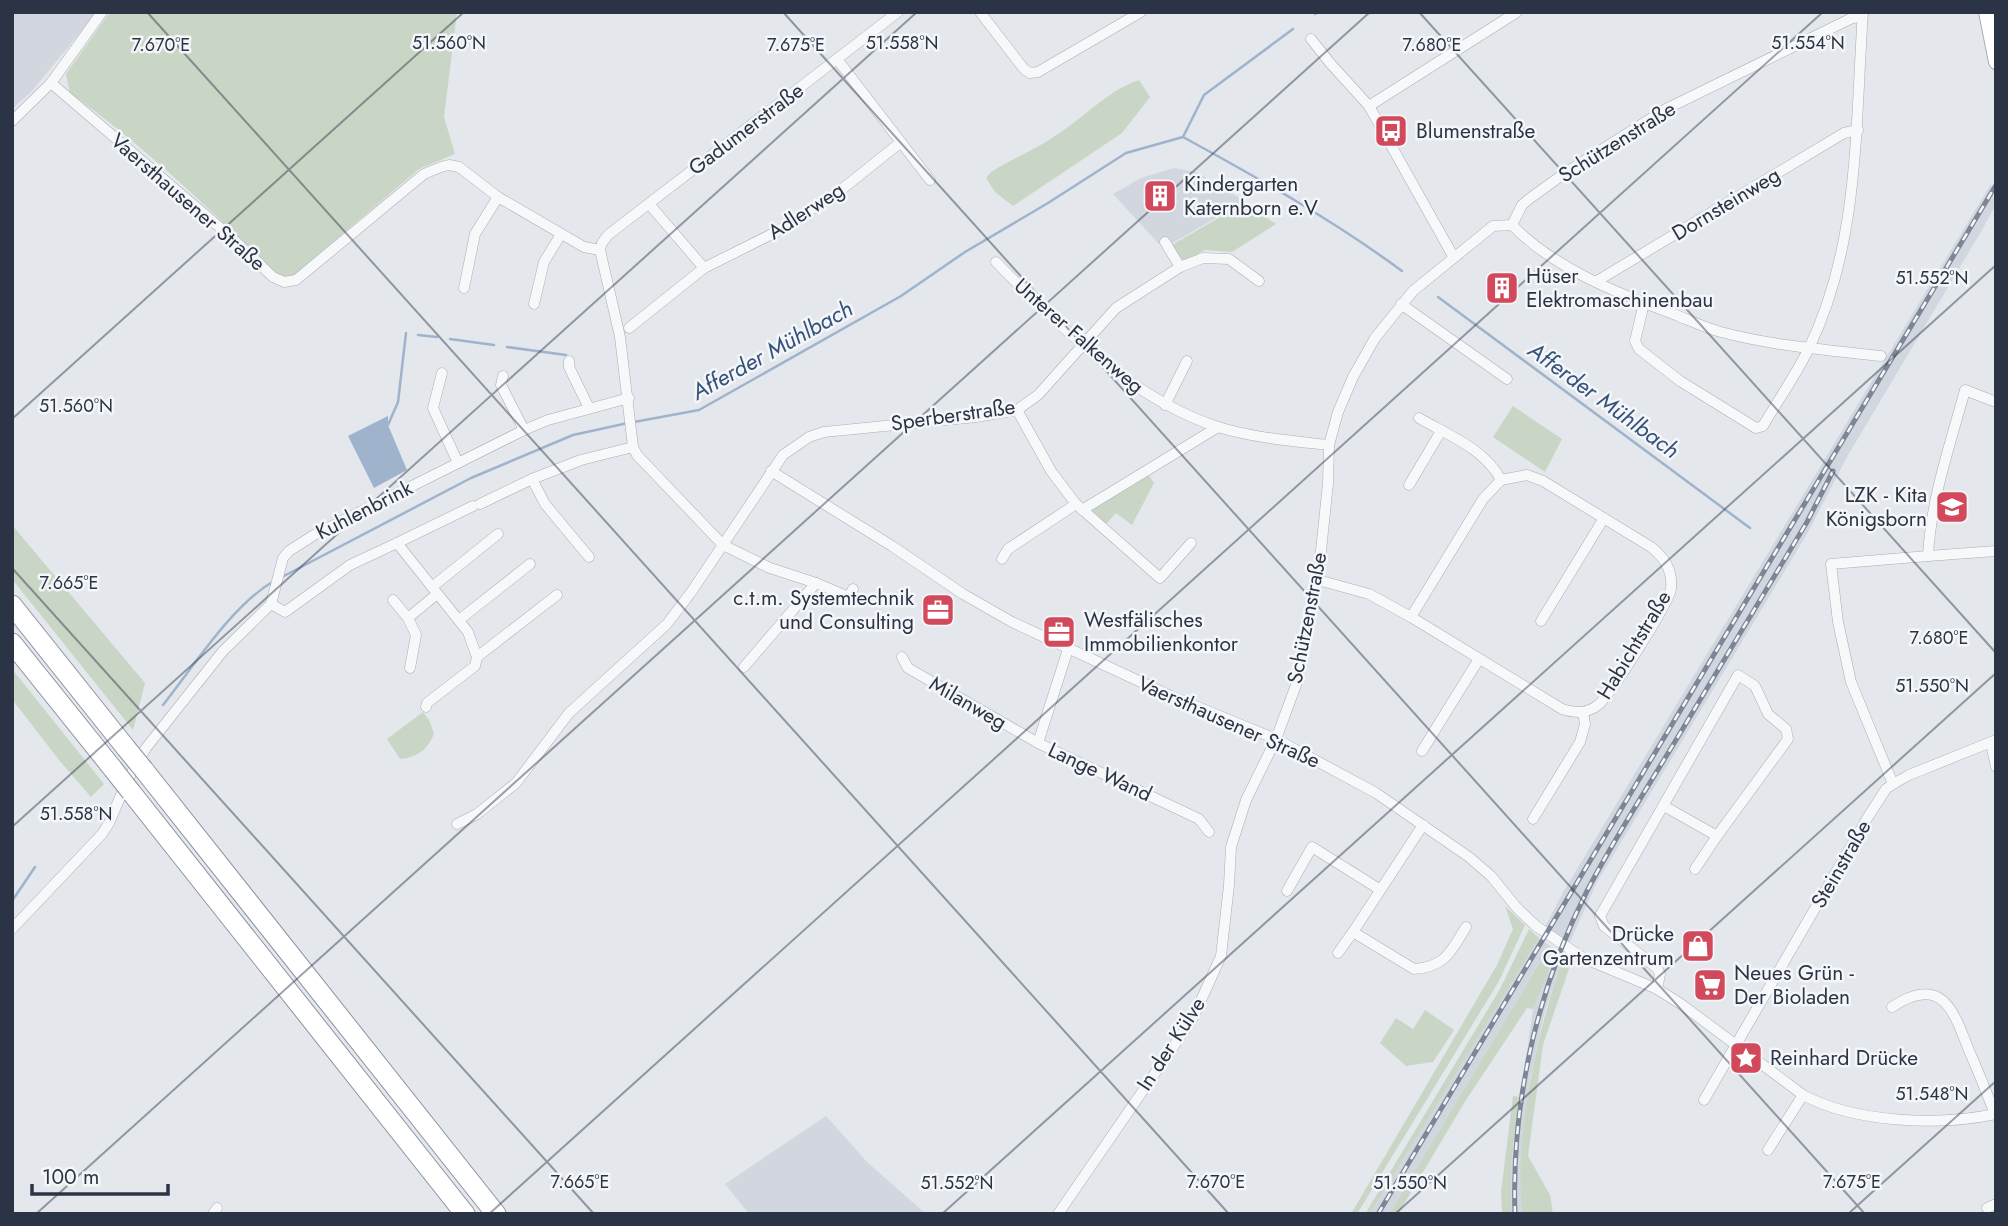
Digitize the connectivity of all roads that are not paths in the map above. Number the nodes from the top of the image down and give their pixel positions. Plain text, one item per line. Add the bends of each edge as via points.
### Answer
1 (102, 12) edge
2 (898, 12) edge
3 (980, 12) edge
4 (1141, 12) edge
5 (1517, 12) edge
6 (1986, 12) edge
7 (1863, 15) edge
8 (1311, 39) dead end
9 (837, 59) junction
10 (1996, 62) edge
11 (51, 83) junction
12 (1369, 106) junction
13 (12, 121) edge
14 (1858, 130) junction
15 (901, 142) junction
16 (930, 180) dead end
17 (499, 197) junction
18 (649, 204) junction
19 (1512, 225) junction
20 (561, 234) junction
21 (1165, 242) dead end
22 (600, 250) junction
23 (1454, 257) junction
24 (996, 262) dead end
25 (1180, 267) junction
26 (704, 268) junction
27 (1259, 281) dead end
28 (1597, 281) junction
29 (464, 288) dead end
30 (1644, 303) junction
31 (534, 304) dead end
32 (1401, 304) junction
33 (629, 328) dead end
34 (1084, 344) junction
35 (1810, 347) junction
36 (1881, 356) dead end
37 (569, 361) dead end
38 (1187, 361) dead end
39 (442, 373) dead end
40 (503, 376) dead end
41 (1507, 379) dead end
42 (629, 398) junction
43 (1996, 402) edge
44 (1165, 405) junction
45 (589, 408) junction
46 (1017, 410) junction
47 (1419, 418) dead end
48 (1218, 427) junction
49 (524, 430) junction
50 (1441, 431) junction
51 (1329, 444) junction
52 (633, 447) junction
53 (458, 463) junction
54 (771, 471) junction
55 (532, 480) junction
56 (1501, 480) junction
57 (1409, 485) dead end
58 (1079, 507) junction
59 (1604, 518) junction
60 (498, 534) dead end
61 (397, 543) junction
62 (1191, 543) dead end
63 (723, 545) junction
64 (1996, 551) edge
65 (589, 556) dead end
66 (1928, 556) junction
67 (1002, 559) dead end
68 (530, 564) dead end
69 (1318, 580) junction
70 (816, 583) junction
71 (853, 589) dead end
72 (435, 590) junction
73 (557, 595) dead end
74 (393, 600) dead end
75 (271, 604) junction
76 (12, 605) edge
77 (1411, 617) junction
78 (408, 618) junction
79 (459, 620) junction
80 (1541, 621) dead end
81 (12, 643) edge
82 (1068, 649) junction
83 (477, 657) junction
84 (902, 657) dead end
85 (1479, 659) junction
86 (744, 667) dead end
87 (410, 668) dead end
88 (426, 708) dead end
89 (1583, 712) junction
90 (1276, 739) junction
91 (1993, 741) edge
92 (1038, 743) junction
93 (1422, 751) dead end
94 (1996, 767) edge
95 (1893, 784) junction
96 (1664, 806) junction
97 (1533, 818) dead end
98 (457, 824) dead end
99 (1423, 825) junction
100 (1209, 832) dead end
101 (1717, 836) junction
102 (1695, 869) dead end
103 (1378, 889) junction
104 (1287, 891) dead end
105 (1466, 927) dead end
106 (12, 929) edge
107 (1353, 932) junction
108 (1338, 953) dead end
109 (1657, 989) junction
110 (1892, 1007) dead end
111 (1737, 1045) junction
112 (1803, 1095) junction
113 (1704, 1100) dead end
114 (1995, 1114) edge
115 (1768, 1150) dead end
116 (465, 1214) edge
117 (496, 1214) edge
118 (1058, 1214) edge

1 - 11 street
2 - 9 street, Gadumerstraße
3 - 4 street via 1030,73
5 - 12 street
6 - 10 main road
7 - 14 street
7 - 19 street, Schützenstraße via 1666,109 1529,199
8 - 12 street
9 - 15 street
9 - 18 street, Gadumerstraße
11 - 13 street
11 - 17 street, Vaersthausener Straße via 284,282 296,280 424,174 441,167 459,167
12 - 23 street
14 - 28 street, Dornsteinweg via 1844,133
14 - 35 street via 1851,203 1833,284
15 - 16 street
15 - 26 street, Adlerweg via 841,190 776,232
17 - 20 street, Vaersthausener Straße
17 - 29 street via 475,234
18 - 22 street, Gadumerstraße via 608,235
18 - 26 street
19 - 23 street, Schützenstraße via 1493,226
19 - 28 street via 1543,252
20 - 22 street, Vaersthausener Straße via 583,247
20 - 31 street via 544,262
21 - 25 street
22 - 42 street via 621,337
23 - 32 street, Schützenstraße
24 - 34 street, Unterer Falkenweg
25 - 27 street, Sperberstraße via 1203,258 1229,259
25 - 34 street, Sperberstraße via 1116,308
26 - 33 street, Adlerweg
28 - 30 street
30 - 35 street via 1720,332
30 - 35 street via 1635,341 1639,349 1680,381 1756,428 1763,426
32 - 41 street
32 - 51 street, Schützenstraße via 1353,377
34 - 44 street, Unterer Falkenweg
34 - 46 street, Sperberstraße via 1038,395
35 - 36 street
37 - 45 street
38 - 44 street, Unterer Falkenweg
39 - 53 street via 433,408
40 - 49 street via 501,385
42 - 45 street, Kuhlenbrink
42 - 52 street
43 - 66 street via 1965,390 1935,497
44 - 48 street, Unterer Falkenweg
45 - 49 street, Kuhlenbrink
46 - 54 street, Sperberstraße via 824,432 796,444
46 - 58 street via 1051,471
47 - 50 street
48 - 51 street, Unterer Falkenweg
48 - 58 street
49 - 53 street, Kuhlenbrink
50 - 56 street via 1484,457
50 - 57 street
51 - 69 street, Schützenstraße
52 - 55 street via 581,460
52 - 63 street
53 - 75 street, Kuhlenbrink via 289,551
54 - 63 street, Sperberstraße
54 - 82 street, Vaersthausener Straße via 974,601
55 - 61 street
55 - 65 street via 545,504
56 - 59 street, Habichtstraße via 1535,477
56 - 77 street via 1483,499
58 - 62 street via 1160,578
58 - 67 street via 1008,549
59 - 80 street
59 - 89 street, Habichtstraße via 1658,553 1668,568 1671,588 1606,698
60 - 72 street
61 - 72 street
61 - 75 street via 350,565 285,612
63 - 70 street via 770,568
63 - 98 street, Sperberstraße via 667,624 569,713 516,783
64 - 66 street
66 - 95 street via 1831,564 1852,682
68 - 79 street
69 - 77 street, Habichtstraße via 1369,594
69 - 90 street, Schützenstraße via 1296,685
70 - 71 street via 849,597
70 - 86 street
72 - 78 street
72 - 79 street
73 - 83 street
74 - 78 street
75 - 106 street via 223,651 146,748 102,834
76 - 117 highway, bridge
77 - 85 street, Habichtstraße
78 - 87 street via 416,635
79 - 83 street
81 - 116 highway, bridge
82 - 90 street, Vaersthausener Straße
82 - 92 street, Lange Wand
83 - 88 street via 475,666
84 - 92 street, Milanweg via 908,668
85 - 89 street, Habichtstraße via 1555,706
85 - 93 street
89 - 97 street, Habichtstraße via 1580,742
90 - 99 street, Vaersthausener Straße via 1376,793
90 - 118 street, In der Külve via 1237,822 1221,956 1193,1018
91 - 94 street
91 - 95 street, Steinstraße
92 - 100 street, Lange Wand via 1199,819
95 - 111 street, Steinstraße via 1868,817
96 - 101 street
96 - 101 street via 1738,675 1755,686 1768,714 1786,729 1788,739
96 - 109 street via 1600,916 1604,926 1657,968
99 - 103 street
99 - 109 street, Vaersthausener Straße via 1491,876 1526,917 1554,939 1595,964
101 - 102 street
103 - 104 street via 1312,847
103 - 107 street
105 - 107 street via 1439,964 1414,969
107 - 108 street
109 - 111 street, Vaersthausener Straße
110 - 114 street via 1922,994 1934,996 1954,1010
111 - 112 street, Vaersthausener Straße
111 - 113 street
112 - 114 street, Vaersthausener Straße via 1822,1105 1870,1116 1927,1119
112 - 115 street

